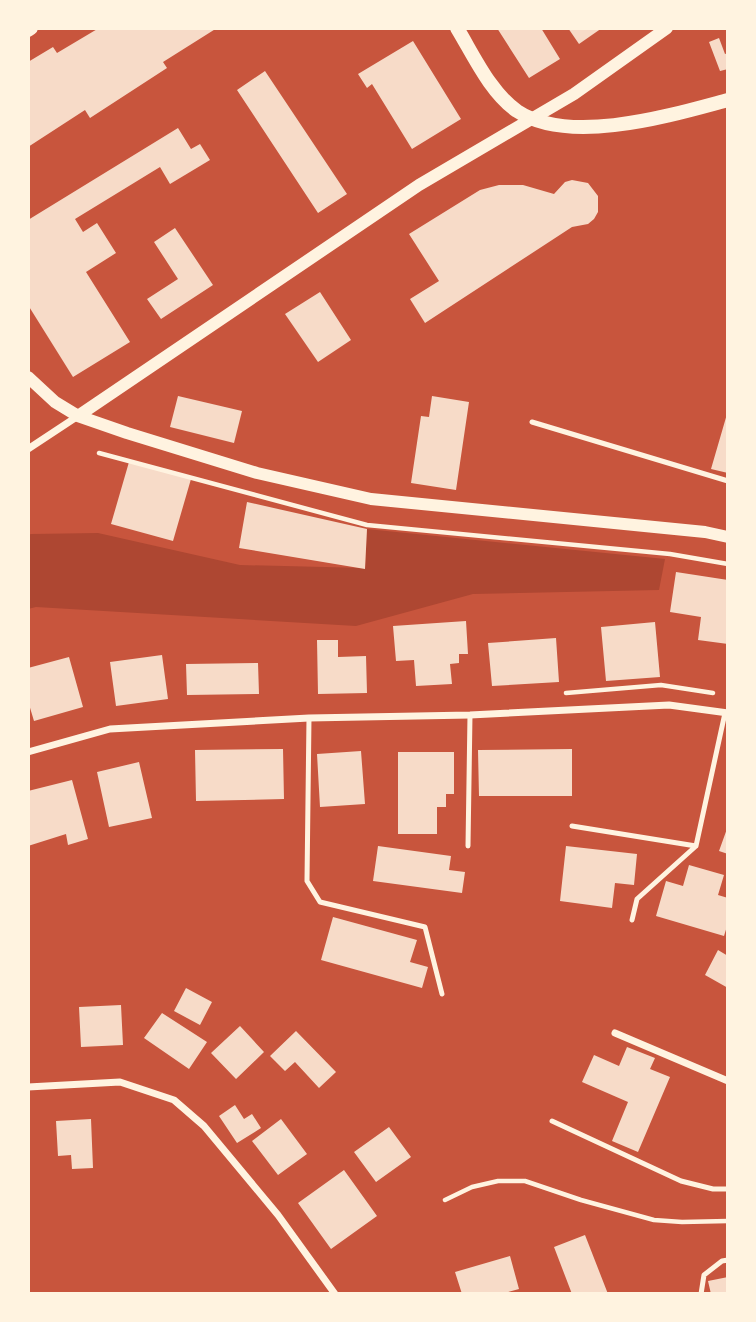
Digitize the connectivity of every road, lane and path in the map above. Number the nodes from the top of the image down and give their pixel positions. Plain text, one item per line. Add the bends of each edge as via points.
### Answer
1 (457, 28) edge
2 (667, 28) edge
3 (728, 100) edge
4 (532, 119) junction
5 (28, 377) edge
6 (78, 416) junction
7 (532, 422) dead end
8 (28, 449) edge
9 (99, 453) dead end
10 (728, 481) edge
11 (728, 537) edge
12 (728, 564) edge
13 (727, 713) edge
14 (470, 715) junction
15 (309, 718) junction
16 (28, 752) edge
17 (572, 825) dead end
18 (468, 846) dead end
19 (696, 846) junction
20 (632, 920) dead end
21 (442, 994) dead end
22 (615, 1033) dead end
23 (728, 1082) edge
24 (28, 1087) edge
25 (552, 1121) dead end
26 (728, 1189) edge
27 (444, 1200) dead end
28 (728, 1221) edge
29 (728, 1259) edge
30 (335, 1294) edge
31 (701, 1294) edge

1 - 4 main road via 502,97
2 - 4 street
3 - 4 main road via 660,118 597,127
4 - 6 street via 412,190
5 - 6 street
6 - 8 street
6 - 11 street via 257,473 371,499
7 - 10 lane
9 - 12 path via 367,525 670,554
13 - 14 street via 669,705
13 - 19 lane
14 - 15 street
14 - 18 lane
15 - 16 street via 110,729
15 - 21 lane via 307,881 320,902 425,927
17 - 19 lane
19 - 20 lane via 637,899
22 - 23 street
24 - 30 street via 120,1082 174,1100 204,1126 278,1215
25 - 26 lane via 681,1181
27 - 28 path via 472,1186 525,1181 654,1220
29 - 31 lane via 704,1275

